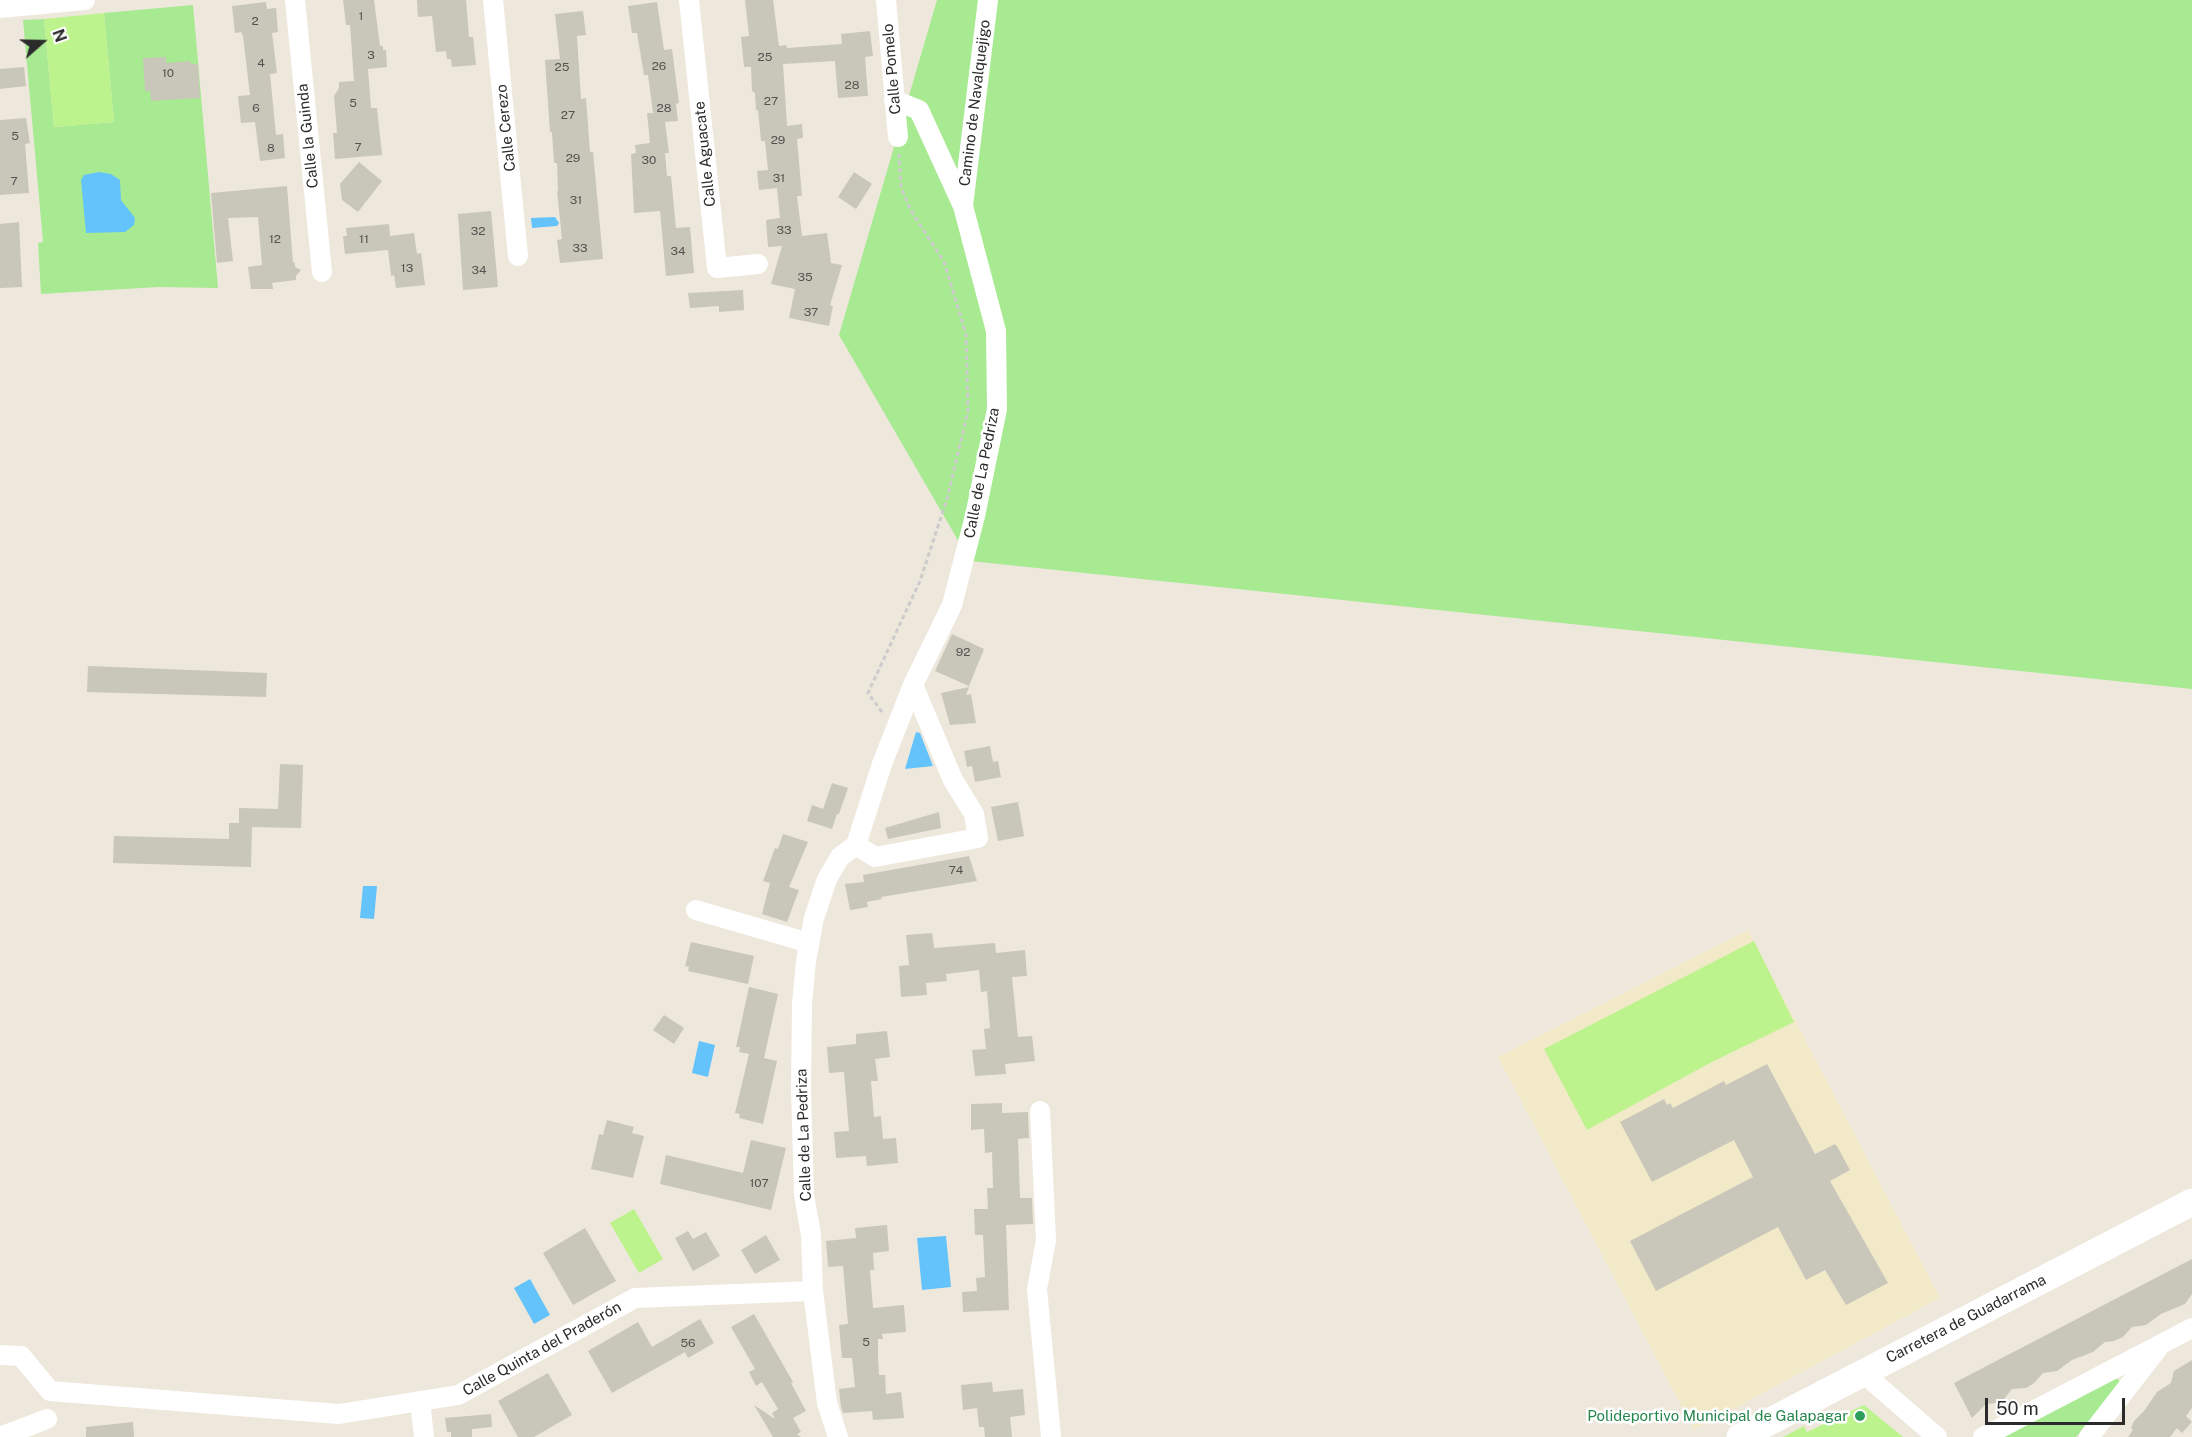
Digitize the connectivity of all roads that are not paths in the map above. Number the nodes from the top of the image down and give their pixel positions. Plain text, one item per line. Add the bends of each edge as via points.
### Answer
1 (85, 0) edge
2 (295, 0) edge
3 (493, 0) edge
4 (689, 0) edge
5 (886, 0) edge
6 (988, 0) edge
7 (0, 8) edge
8 (894, 100) junction
9 (898, 137) road end
10 (963, 206) junction
11 (518, 256) dead end
12 (758, 264) dead end
13 (321, 272) dead end
14 (913, 685) junction
15 (856, 845) junction
16 (696, 910) dead end
17 (809, 944) junction
18 (1040, 1111) dead end
19 (2192, 1202) edge
20 (813, 1291) junction
21 (2192, 1328) edge
22 (2162, 1343) junction
23 (0, 1355) edge
24 (1863, 1373) junction
25 (50, 1391) junction
26 (420, 1401) junction
27 (48, 1428) edge
28 (0, 1437) edge
29 (424, 1437) edge
30 (838, 1437) edge
31 (1051, 1437) edge
32 (1740, 1437) edge
33 (1937, 1437) edge
34 (1983, 1437) edge
35 (2089, 1437) edge

1 - 7 street
2 - 13 street, Calle la Guinda
3 - 11 street, Calle Cerezo
4 - 12 street, Calle Aguacate via 717,268
5 - 8 street, Calle Pomelo
6 - 10 street, Camino de Navalquejigo
8 - 9 street, Calle Pomelo
8 - 10 street, Calle de La Pedriza via 919,110
10 - 14 street, Calle de La Pedriza via 996,331 996,409 952,605
14 - 15 street, Calle de La Pedriza
14 - 15 street via 953,780 974,814 978,838 875,857
15 - 17 street, Calle de La Pedriza via 840,857 827,879
16 - 17 street
17 - 20 street, Calle de La Pedriza via 802,1004 801,1088 804,1195 811,1235
18 - 31 street via 1046,1240 1037,1289
19 - 24 main road, Carretera de Guadarrama
20 - 26 street, Calle Quinta del Praderón via 635,1298 458,1395
20 - 30 street, Calle de La Pedriza via 827,1403
21 - 22 street
22 - 34 street
22 - 35 street
23 - 25 street via 21,1356
24 - 32 main road, Carretera de Guadarrama
24 - 33 street
25 - 26 street, Calle Quinta del Praderón via 339,1414
25 - 27 street
26 - 29 street
27 - 28 street

